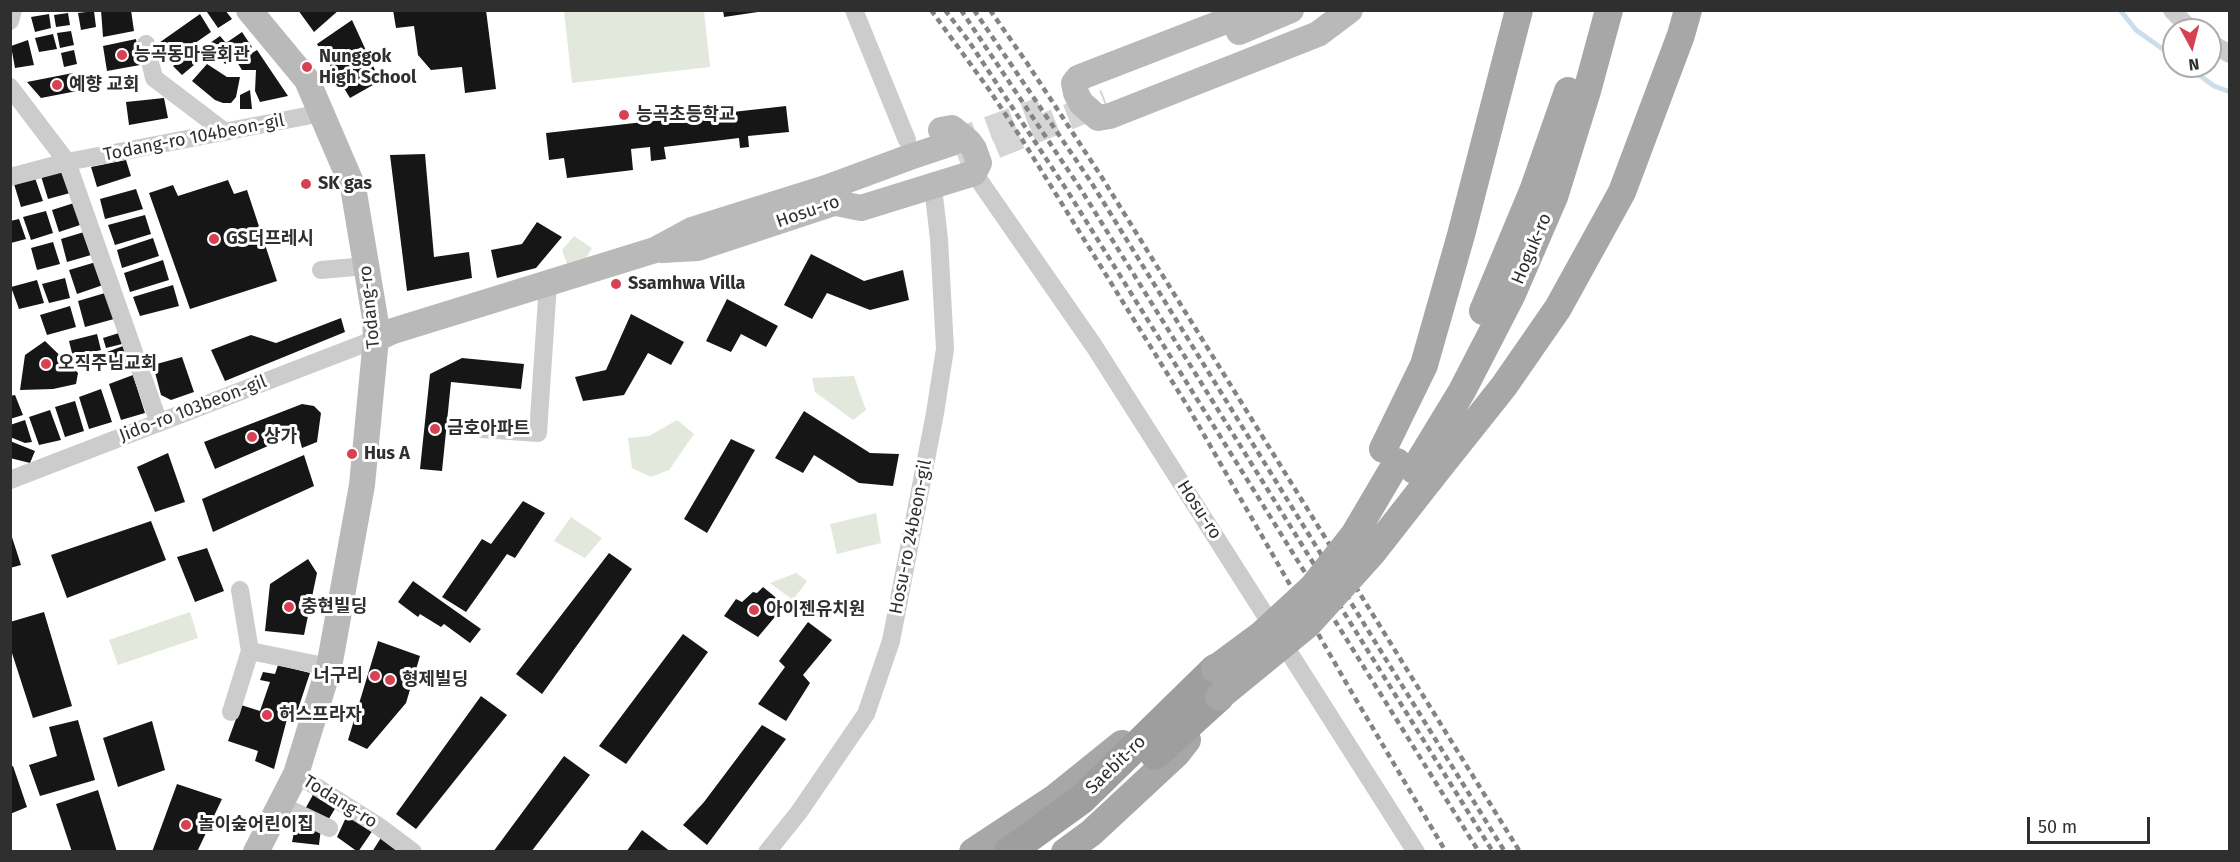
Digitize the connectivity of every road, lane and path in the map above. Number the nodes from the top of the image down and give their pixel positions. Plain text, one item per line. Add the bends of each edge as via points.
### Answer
1 (14, 10) edge
2 (249, 10) edge
3 (854, 10) edge
4 (1254, 10) edge
5 (1291, 10) edge
6 (1338, 10) edge
7 (1350, 10) edge
8 (1519, 10) edge
9 (1588, 10) edge
10 (1609, 10) edge
11 (1688, 10) edge
12 (10, 21) edge
13 (146, 44) dead end
14 (10, 87) edge
15 (322, 113) junction
16 (225, 132) junction
17 (907, 140) junction
18 (962, 159) junction
19 (67, 162) junction
20 (10, 177) edge
21 (933, 187) junction
22 (831, 195) junction
23 (366, 266) junction
24 (321, 270) dead end
25 (548, 284) junction
26 (376, 339) junction
27 (159, 423) junction
28 (482, 429) dead end
29 (1406, 465) junction
30 (10, 480) edge
31 (240, 590) dead end
32 (250, 651) junction
33 (329, 667) junction
34 (1217, 683) junction
35 (231, 712) dead end
36 (297, 774) junction
37 (281, 805) junction
38 (329, 828) dead end
39 (256, 852) edge
40 (413, 852) edge
41 (766, 852) edge
42 (973, 852) edge
43 (1009, 852) edge
44 (1037, 852) edge
45 (1065, 852) edge
46 (1416, 852) edge

1 - 12 street
2 - 15 main road, Todang-ro via 307,81
3 - 17 street
4 - 7 main road via 1078,78 1074,83 1076,93 1098,118 1110,116 1318,34
5 - 6 main road via 1103,95 1250,47
8 - 29 main road via 1424,365
9 - 29 main road, Hoguk-ro via 1569,90 1533,191 1492,292
10 - 29 main road, Hoguk-ro via 1554,197 1508,304 1462,391
11 - 29 main road via 1622,192 1558,308 1511,376
13 - 16 street via 154,78
14 - 19 street
15 - 16 street, Todang-ro 104beon-gil
15 - 23 main road, Todang-ro via 353,187
16 - 19 street, Todang-ro 104beon-gil
17 - 18 main road via 952,128 969,142 979,164
17 - 22 main road via 849,165
18 - 21 main road
18 - 22 main road, Hosu-ro via 920,176
18 - 46 street, Hosu-ro via 1094,346
19 - 20 street, Todang-ro 104beon-gil
19 - 27 street
21 - 22 main road via 861,208
21 - 41 street, Hosu-ro 24beon-gil via 945,349 891,641 866,714 800,812
22 - 25 main road, Hosu-ro via 692,230 655,250
23 - 24 street
23 - 26 main road, Todang-ro
25 - 26 main road, Hosu-ro
25 - 28 street via 538,433
26 - 27 street, Jido-ro 103beon-gil
26 - 33 main road, Todang-ro via 362,485
27 - 30 street, Jido-ro 103beon-gil
29 - 34 main road, bridge via 1340,525
29 - 34 main road, bridge via 1365,542 1303,611
31 - 32 street
32 - 33 street
32 - 35 street
33 - 36 main road, Todang-ro
34 - 42 main road
34 - 43 highway, Saebit-ro via 1082,799
34 - 44 highway, Saebit-ro via 1080,822
34 - 45 main road via 1176,754
36 - 37 main road, Todang-ro
36 - 40 street, Todang-ro
37 - 38 street
37 - 39 main road, Todang-ro

